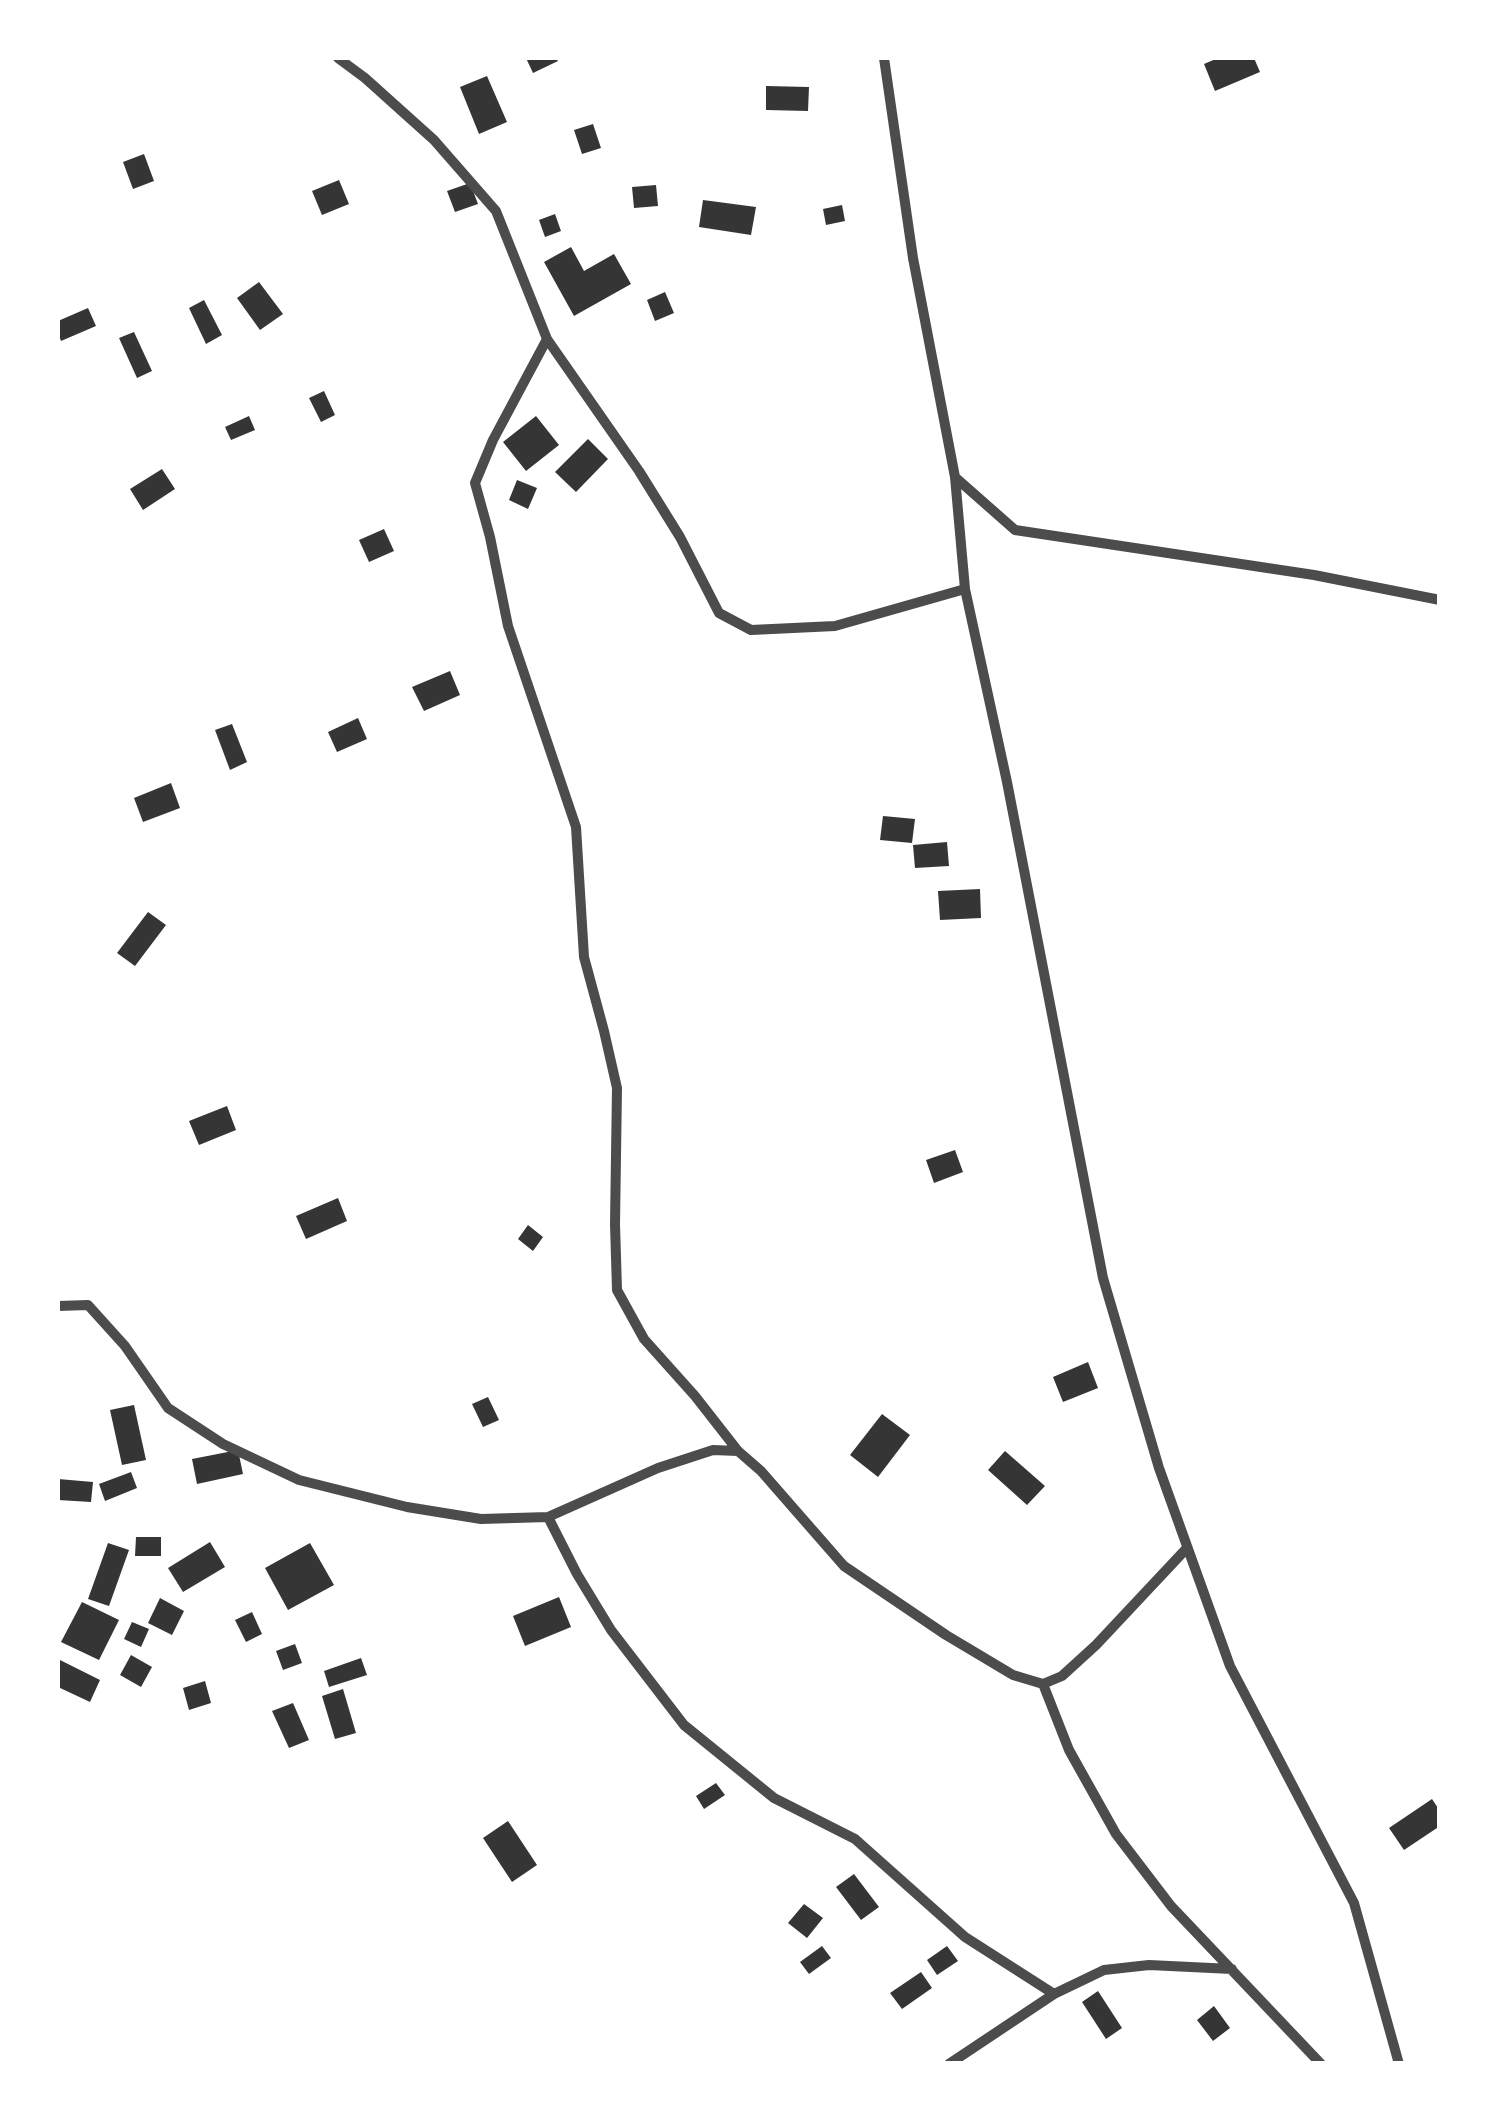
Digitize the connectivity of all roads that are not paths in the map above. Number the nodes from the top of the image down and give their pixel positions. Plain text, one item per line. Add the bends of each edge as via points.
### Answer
1 (338, 58) edge
2 (884, 58) edge
3 (547, 339) junction
4 (955, 477) junction
5 (965, 590) junction
6 (1440, 600) edge
7 (58, 1306) edge
8 (738, 1451) junction
9 (548, 1517) junction
10 (1187, 1548) junction
11 (1042, 1684) junction
12 (1233, 1969) junction
13 (1054, 1994) junction
14 (950, 2064) edge
15 (1321, 2064) edge
16 (1400, 2064) edge

1 - 3 street via 434,140 496,211
2 - 4 street
3 - 5 street via 680,537 719,613 751,630 835,626
3 - 8 street via 475,483 508,626 576,828 584,957 617,1088 617,1290 644,1339
4 - 5 street
4 - 6 street via 1015,530
5 - 10 street via 1104,1278
7 - 9 street via 88,1305 168,1408 223,1444 299,1480 481,1519
8 - 9 street via 713,1450 658,1468
8 - 11 street via 844,1566 946,1636 1012,1675
9 - 13 street via 611,1630 684,1725 774,1798 855,1839 965,1937
10 - 11 street via 1096,1645 1062,1676
10 - 16 street via 1230,1666 1354,1903
11 - 12 street via 1116,1834 1171,1906
12 - 13 street via 1104,1970
12 - 15 street
13 - 14 street

